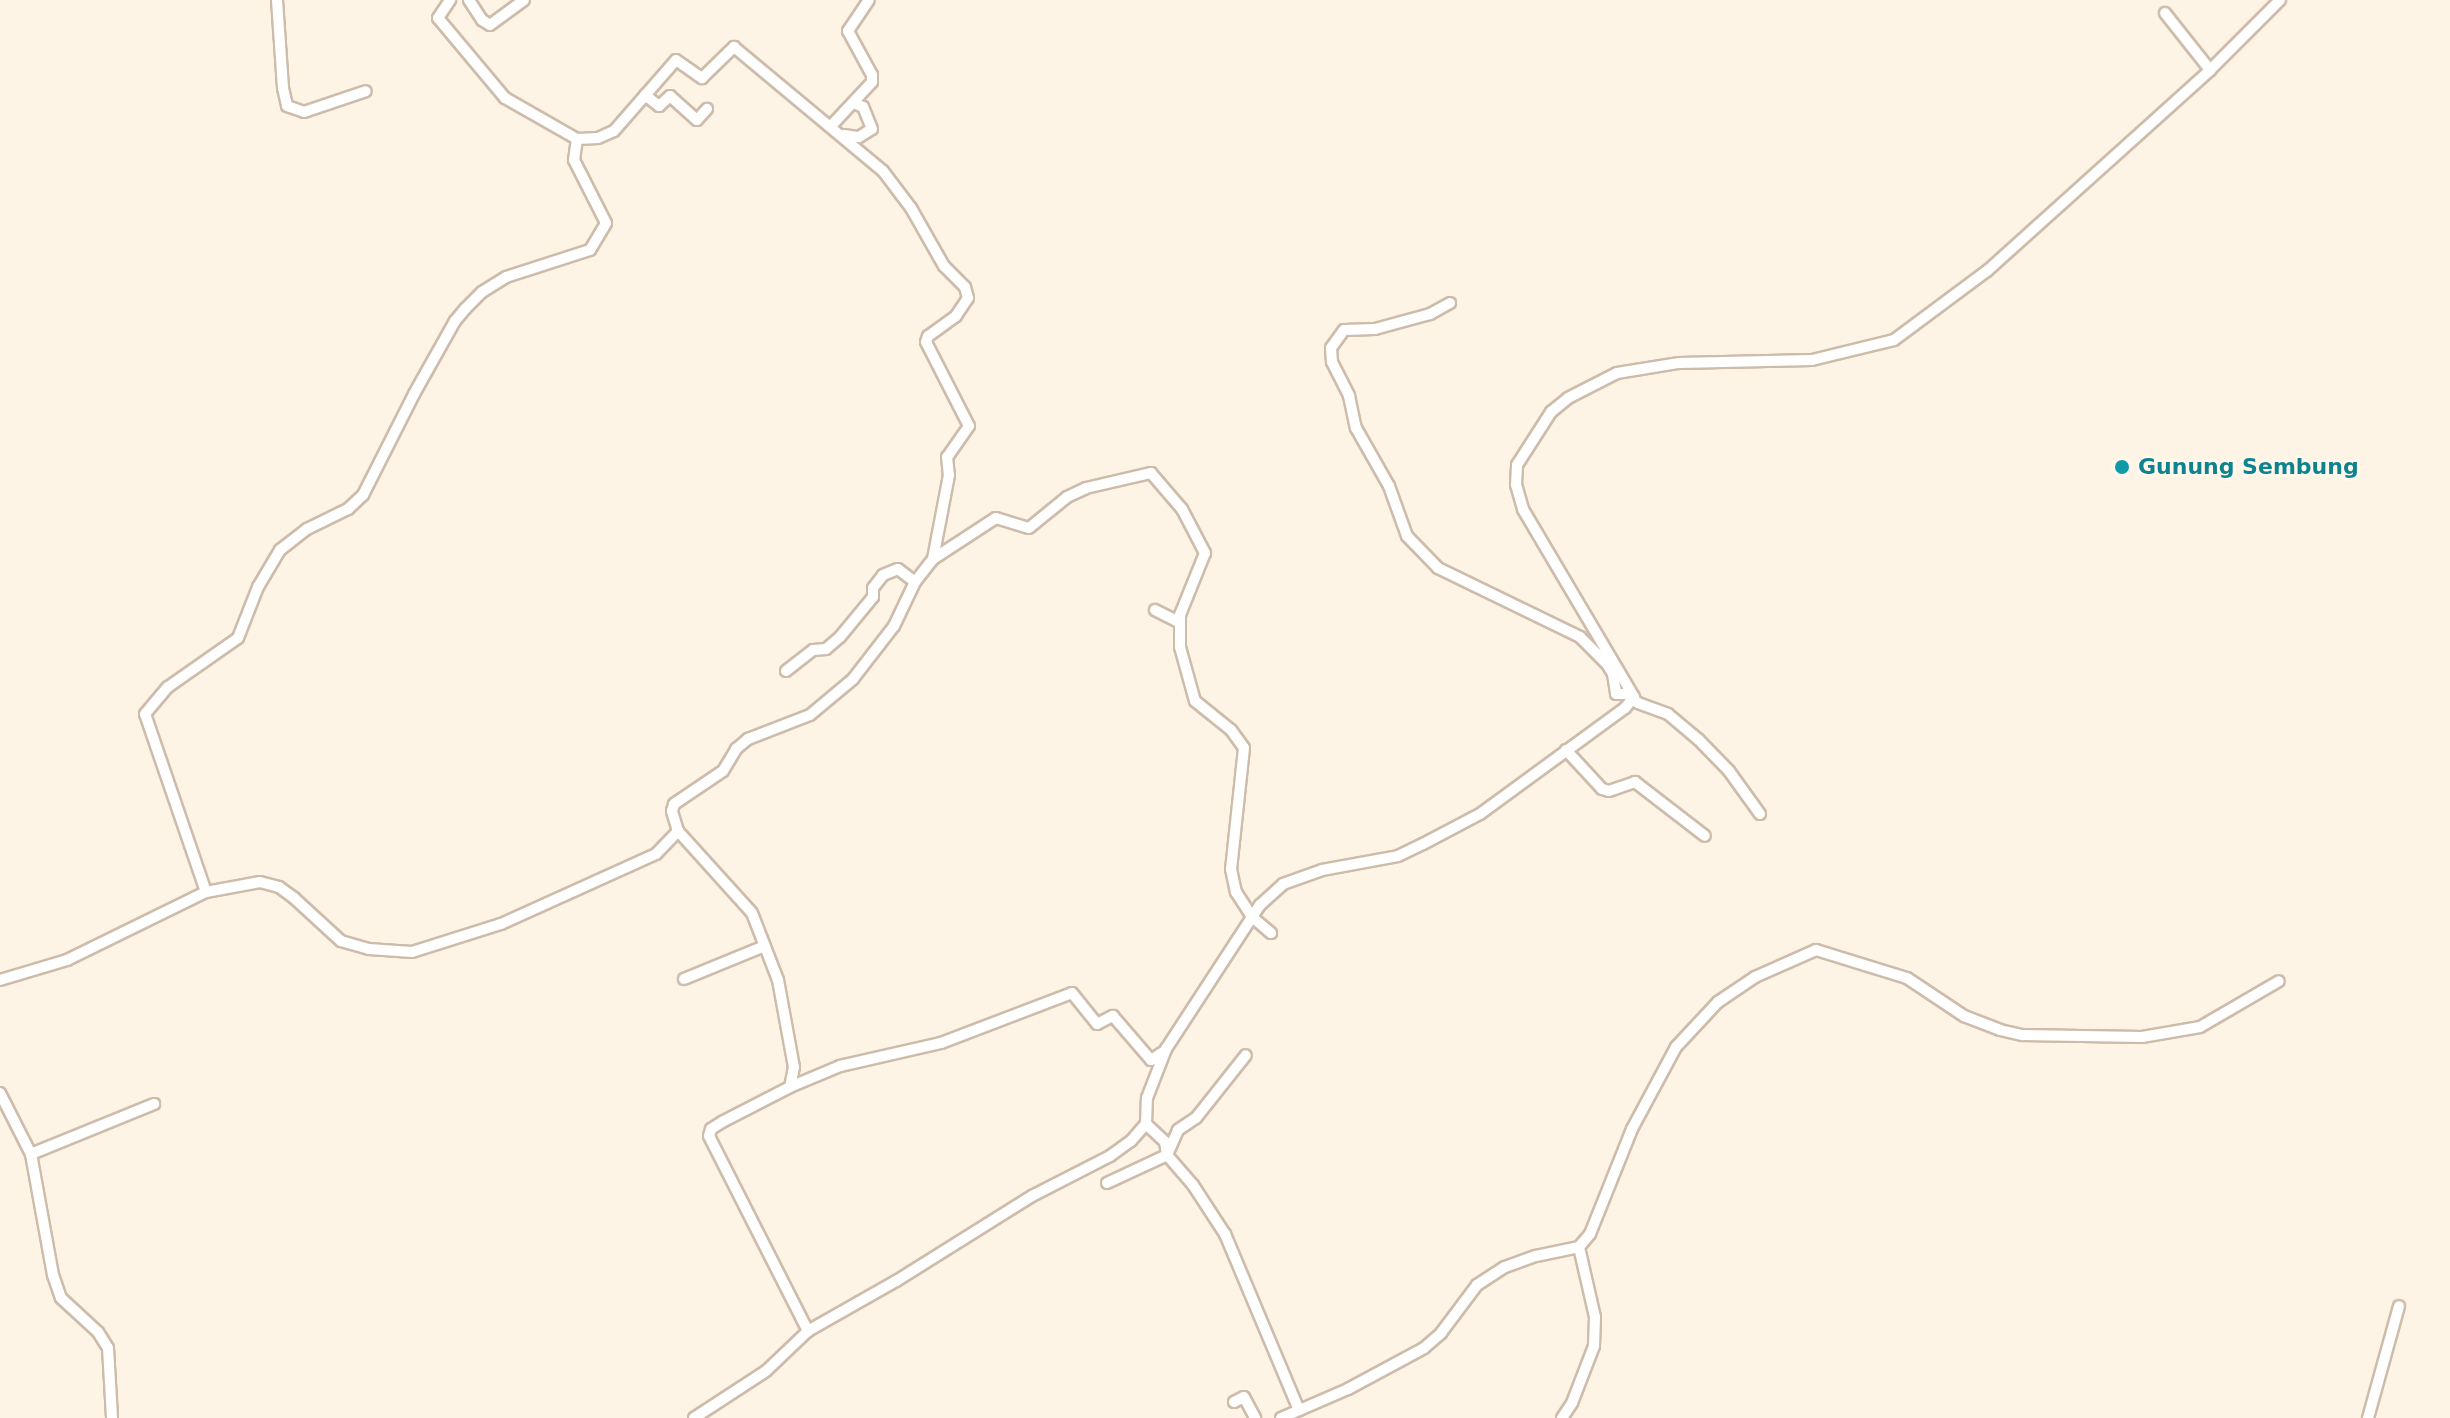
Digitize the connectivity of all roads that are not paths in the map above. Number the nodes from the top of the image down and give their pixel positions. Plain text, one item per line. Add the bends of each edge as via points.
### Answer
1 (277, 0) edge
2 (450, 0) edge
3 (469, 0) edge
4 (524, 0) edge
5 (869, 0) edge
6 (2280, 0) edge
7 (2165, 13) dead end
8 (2210, 70) junction
9 (366, 91) dead end
10 (645, 95) junction
11 (854, 103) junction
12 (707, 109) dead end
13 (836, 130) junction
14 (577, 139) junction
15 (1450, 303) dead end
16 (933, 559) junction
17 (915, 582) junction
18 (1155, 610) dead end
19 (1179, 622) junction
20 (786, 671) dead end
21 (1634, 697) junction
22 (1566, 750) junction
23 (1760, 814) dead end
24 (678, 831) junction
25 (1705, 836) dead end
26 (206, 892) junction
27 (1252, 917) junction
28 (1271, 933) dead end
29 (765, 946) junction
30 (684, 979) dead end
31 (0, 980) edge
32 (2279, 981) dead end
33 (1166, 1049) junction
34 (1246, 1055) dead end
35 (790, 1087) junction
36 (0, 1093) edge
37 (154, 1104) dead end
38 (1146, 1124) junction
39 (31, 1154) junction
40 (1167, 1155) junction
41 (1107, 1183) dead end
42 (1579, 1247) junction
43 (2399, 1306) dead end
44 (808, 1331) junction
45 (1234, 1402) dead end
46 (1299, 1410) junction
47 (112, 1418) edge
48 (694, 1418) edge
49 (1255, 1418) edge
50 (1281, 1418) edge
51 (1562, 1418) edge
52 (2368, 1418) edge

1 - 9 street via 287,106 304,112
2 - 14 street via 438,18 505,98
3 - 4 street via 490,25
5 - 11 street via 848,29 873,79
6 - 8 street
7 - 8 street
8 - 21 street via 1987,271 1894,340 1812,360 1679,363 1617,373 1551,412 1517,465 1516,485 1523,509
10 - 12 street via 659,106 670,96 697,120
10 - 13 street via 676,60 702,78 734,47
10 - 14 street via 614,131
11 - 13 street
11 - 13 street via 863,107 872,129 859,137
13 - 16 street via 883,171 968,298 926,342 969,426 946,460 949,475
14 - 26 street via 574,160 606,223 590,250 506,277 465,309 363,495 280,550 238,638 168,687 145,714
15 - 21 street via 1421,317 1339,334 1331,356 1363,444 1389,486 1407,536 1424,556 1580,637 1607,664 1616,694
16 - 17 street
16 - 19 street via 996,518 1029,528 1086,488 1151,473 1182,509 1205,553
17 - 20 street via 898,569 883,575 873,597 840,637
17 - 24 street via 894,626 853,679 803,719 748,739 736,749 723,771 674,804
18 - 19 street
19 - 27 street via 1195,701 1244,748 1231,869 1236,892
21 - 22 street
21 - 23 street via 1668,714 1698,739
22 - 25 street via 1602,789 1635,782
22 - 27 street via 1480,814 1398,856 1322,870 1283,884
24 - 26 street via 656,854 600,880 501,924 412,952 341,941 279,887 260,882
24 - 29 street via 752,913
26 - 31 street via 67,960
27 - 28 street
27 - 33 street
29 - 30 street
29 - 35 street via 792,1049
32 - 42 street via 2200,1027 2167,1034 2022,1035 1964,1016 1907,978 1816,950 1755,977 1718,1002 1676,1047 1632,1129 1590,1234
33 - 35 street via 1151,1060 1113,1016 1097,1024 1072,993 941,1043 840,1066
33 - 38 street via 1147,1098
34 - 40 street via 1196,1118 1178,1130
35 - 44 street via 722,1122 709,1136
36 - 39 street
37 - 39 street
38 - 40 street via 1165,1142
38 - 44 street via 1110,1156 1032,1196
39 - 47 street via 56,1287 108,1348
40 - 41 street
40 - 46 street via 1225,1234
42 - 46 street via 1505,1267 1477,1285 1424,1348
42 - 51 street via 1595,1317 1594,1346
43 - 52 street
44 - 48 street via 766,1371
45 - 49 street via 1244,1397
46 - 50 street

